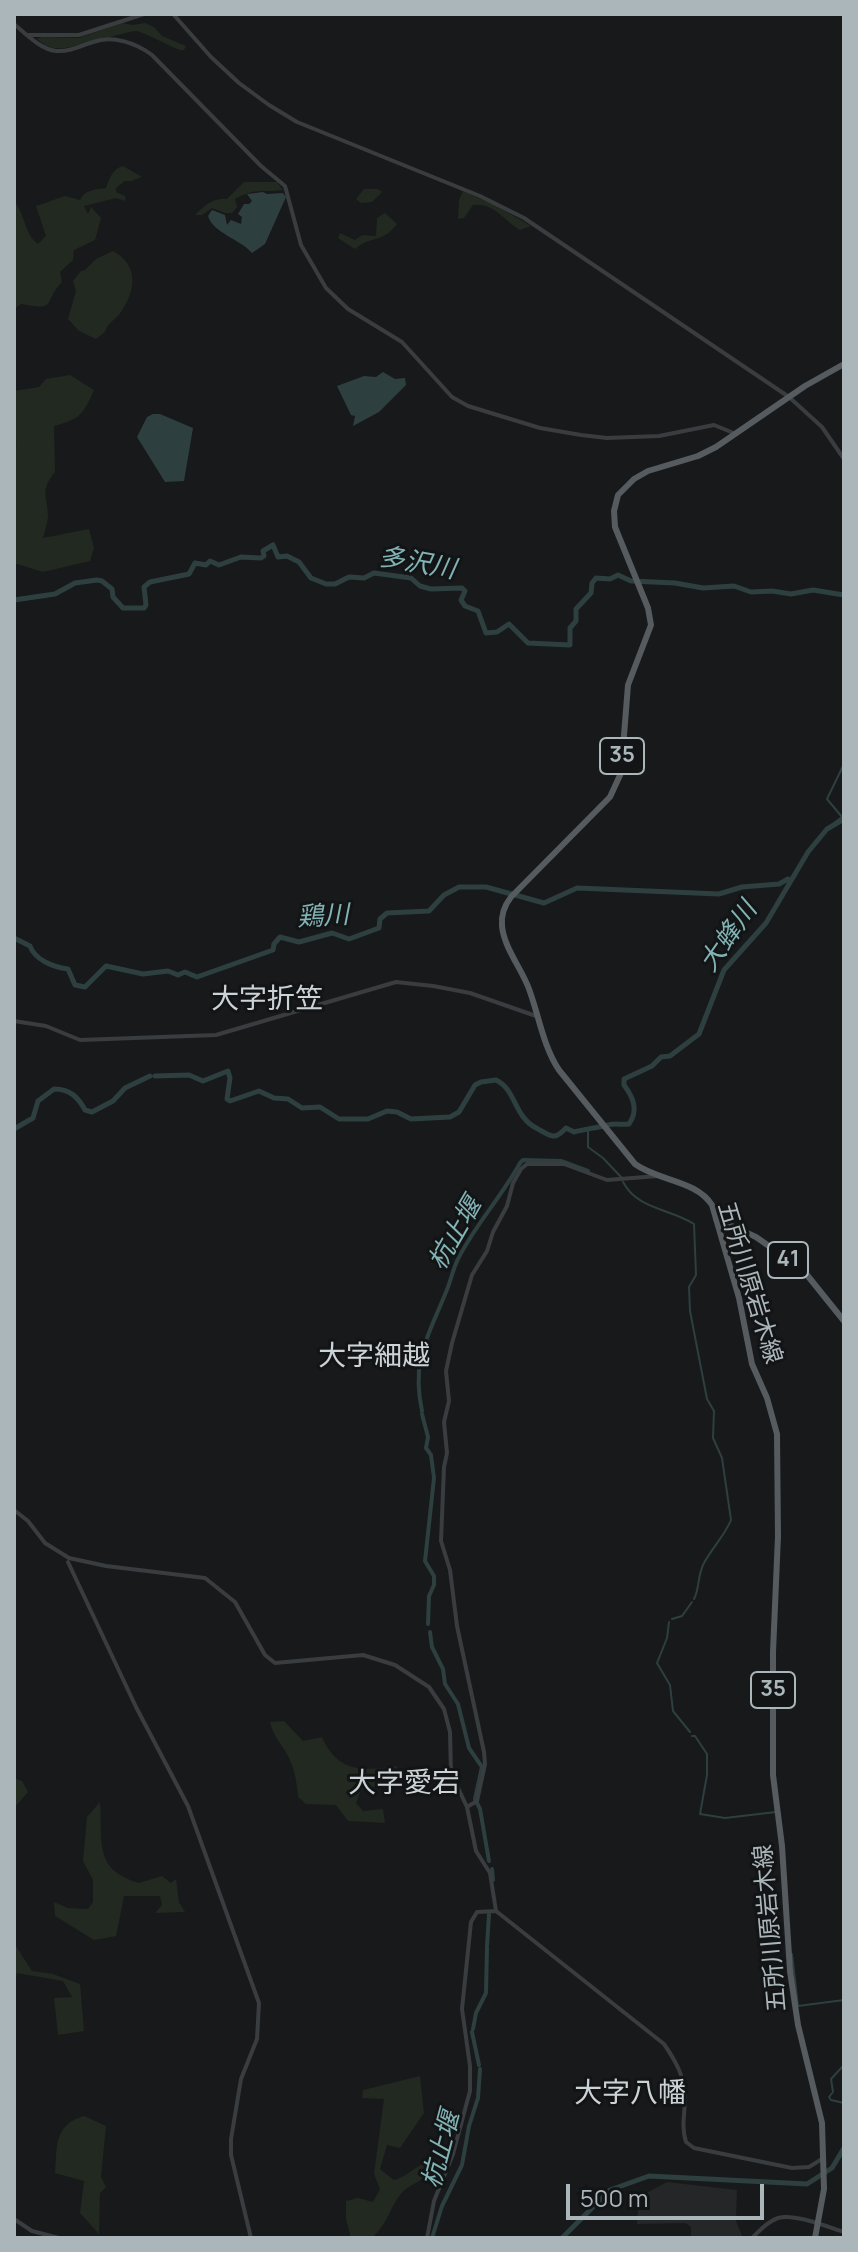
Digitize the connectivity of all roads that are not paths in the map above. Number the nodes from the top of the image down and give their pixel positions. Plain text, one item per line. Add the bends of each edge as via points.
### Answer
1 (144, 14) edge
2 (173, 14) edge
3 (14, 24) edge
4 (27, 35) junction
5 (844, 364) edge
6 (789, 397) junction
7 (736, 434) junction
8 (844, 459) edge
9 (536, 1016) junction
10 (14, 1021) edge
11 (658, 1176) junction
12 (716, 1219) junction
13 (844, 1321) edge
14 (14, 1510) edge
15 (68, 1562) dead end
16 (467, 1807) junction
17 (496, 1911) junction
18 (824, 2162) junction
19 (14, 2219) edge
20 (818, 2225) junction
21 (844, 2232) edge
22 (59, 2238) edge
23 (251, 2238) edge
24 (427, 2238) edge
25 (752, 2238) edge
26 (815, 2238) edge

1 - 4 street via 79,35
2 - 6 street via 239,83 278,111 524,218
3 - 4 street
4 - 7 street via 55,51 108,39 152,55 285,186 301,245 322,285 348,309 402,342 460,402 540,428 581,435 659,436 714,425
5 - 6 main road, 五所川原岩木線 / 35
6 - 7 main road, 五所川原岩木線 / 35
6 - 8 street via 822,427
7 - 9 main road, 五所川原岩木線 / 35 via 698,456 648,471 620,490 615,501 615,527 651,625 627,693 617,787 513,894 503,912 503,932
9 - 10 street via 470,993 396,982 216,1035 80,1040 46,1026
9 - 11 main road, 五所川原岩木線 / 35 via 553,1062 635,1164
11 - 12 main road, 五所川原岩木線 / 35 via 706,1197
11 - 16 street via 607,1180 564,1164 523,1166 468,1286 446,1371 441,1541 484,1752 476,1802
12 - 13 main road, 41 via 756,1237 803,1270
12 - 18 main road, 五所川原岩木線 / 35 via 752,1364 777,1434 773,1775 790,1971 820,2109
14 - 16 street via 45,1543 69,1558 205,1578 235,1602 275,1663 363,1655 411,1675 429,1687 444,1709 451,1773
15 - 23 street via 188,1806 259,2003 257,2039 241,2079 231,2139
16 - 17 street via 476,1851 490,1873
17 - 18 street via 664,2044 681,2073 683,2134 689,2146 792,2168
17 - 24 street via 477,1912 471,1922 462,2019 470,2091
18 - 20 main road, 五所川原岩木線 / 35
19 - 22 street
20 - 21 street
20 - 25 street via 778,2218
20 - 26 main road, 五所川原岩木線 / 35

